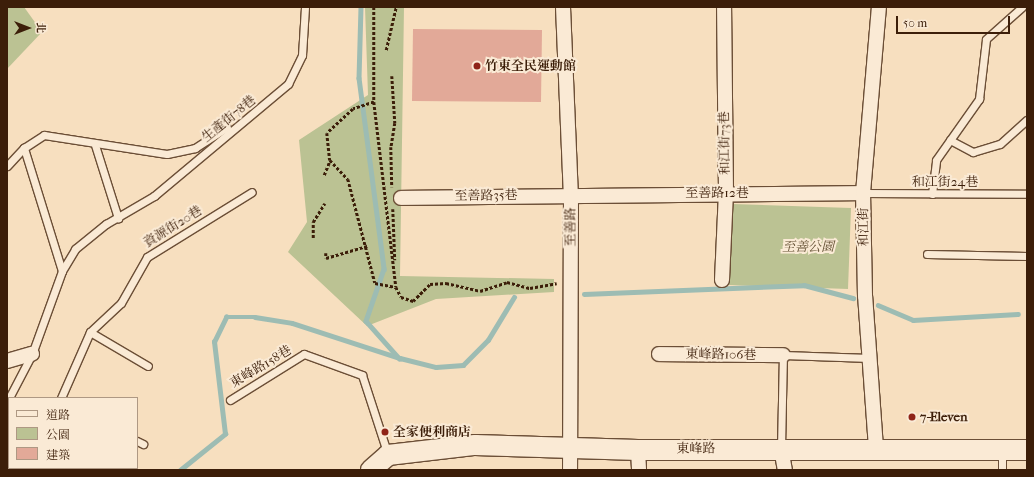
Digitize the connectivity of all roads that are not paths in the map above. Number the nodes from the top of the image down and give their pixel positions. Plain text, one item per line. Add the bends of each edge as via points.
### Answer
1 (304, 7) edge
2 (564, 7) edge
3 (724, 7) edge
4 (879, 7) edge
5 (1022, 7) edge
6 (1027, 120) edge
7 (227, 127) dead end
8 (950, 140) junction
9 (95, 145) junction
10 (24, 148) junction
11 (7, 166) edge
12 (252, 192) dead end
13 (726, 192) junction
14 (863, 193) junction
15 (932, 194) junction
16 (1027, 194) edge
17 (571, 195) junction
18 (396, 198) road end
19 (118, 218) junction
20 (927, 254) dead end
21 (1027, 256) edge
22 (62, 271) junction
23 (722, 280) dead end
24 (90, 332) junction
25 (32, 354) junction
26 (659, 354) dead end
27 (783, 355) junction
28 (870, 358) junction
29 (7, 361) edge
30 (148, 366) dead end
31 (10, 397) edge
32 (61, 397) edge
33 (230, 400) dead end
34 (570, 448) junction
35 (782, 448) junction
36 (876, 448) junction
37 (638, 450) junction
38 (1002, 450) junction
39 (1027, 450) edge
40 (388, 455) junction
41 (371, 470) edge
42 (570, 470) edge
43 (639, 470) edge
44 (785, 470) edge
45 (1002, 470) edge

1 - 19 lane, 生產街78巷 via 302,55 288,84 154,196
2 - 17 street, 至善路
3 - 13 street, 和江街73巷
4 - 14 street, 和江街
5 - 8 lane via 986,39 979,99
6 - 8 lane via 1000,144 972,152
7 - 9 lane, 生產街78巷 via 195,148 167,154
8 - 15 lane via 936,160
9 - 10 lane, 生產街78巷 via 44,135
9 - 19 lane
10 - 11 lane, 生產街78巷
10 - 22 lane
12 - 24 lane, 資源街20巷 via 147,257 121,303
13 - 14 street, 至善路12巷
13 - 17 street, 至善路12巷
13 - 23 street, 和江街73巷
14 - 15 lane, 和江街24巷
14 - 28 street, 和江街
15 - 16 lane, 和江街24巷
17 - 18 street, 至善路35巷
17 - 34 street, 至善路
19 - 22 lane, 生產街78巷 via 75,249
20 - 21 lane
22 - 25 lane, 生產街78巷
24 - 30 lane
24 - 32 lane, 資源街20巷
25 - 29 street
25 - 31 lane, 生產街78巷
26 - 27 street, 東峰路106巷
27 - 28 lane, 東峰路106巷
27 - 35 lane
28 - 36 street, 和江街
33 - 40 lane, 東峰路158巷 via 304,354 362,375
34 - 37 main road, 東峰路
34 - 40 main road, 東峰路 via 475,445
34 - 42 street, 至善路
35 - 36 main road, 東峰路
35 - 37 main road, 東峰路
35 - 44 street
36 - 38 main road, 東峰路
37 - 43 street
38 - 39 main road, 東峰路
38 - 45 lane
40 - 41 main road

